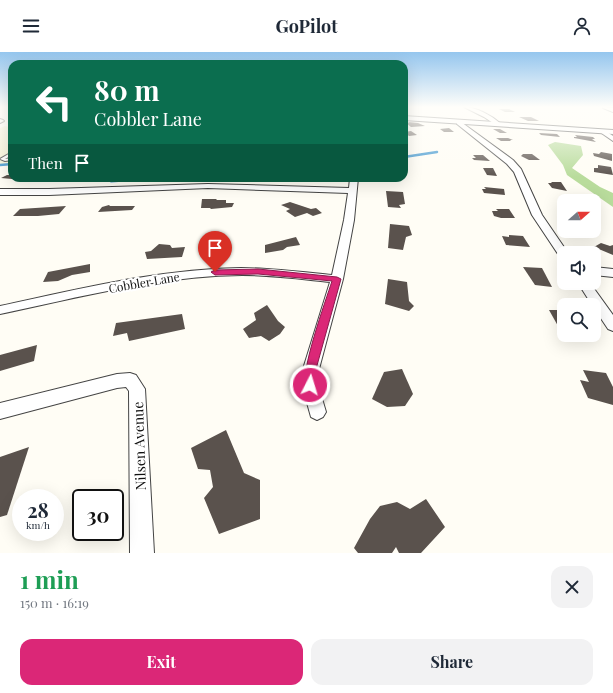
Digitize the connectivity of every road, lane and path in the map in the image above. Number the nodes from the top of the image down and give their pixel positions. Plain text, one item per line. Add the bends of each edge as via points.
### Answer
1 (469, 130) edge
2 (593, 130) edge
3 (602, 131) junction
4 (613, 132) edge
5 (613, 139) edge
6 (8, 155) edge
7 (8, 160) edge
8 (353, 182) edge
9 (352, 191) junction
10 (0, 192) edge
11 (558, 246) edge
12 (601, 272) edge
13 (613, 273) edge
14 (337, 279) junction
15 (589, 290) edge
16 (0, 310) edge
17 (613, 326) edge
18 (0, 411) edge
19 (316, 412) dead end
20 (142, 553) edge

1 - 11 street via 518,171 537,215
2 - 3 street
3 - 4 street
3 - 5 street
6 - 7 lane via 2,159
8 - 9 street
9 - 10 street via 214,186
9 - 14 street
12 - 13 street
14 - 16 street, Cobbler Lane via 258,271 202,273 138,282
14 - 19 street via 311,369 310,385
15 - 17 street
18 - 20 street, Nilsen Avenue via 117,381 130,380 137,389

